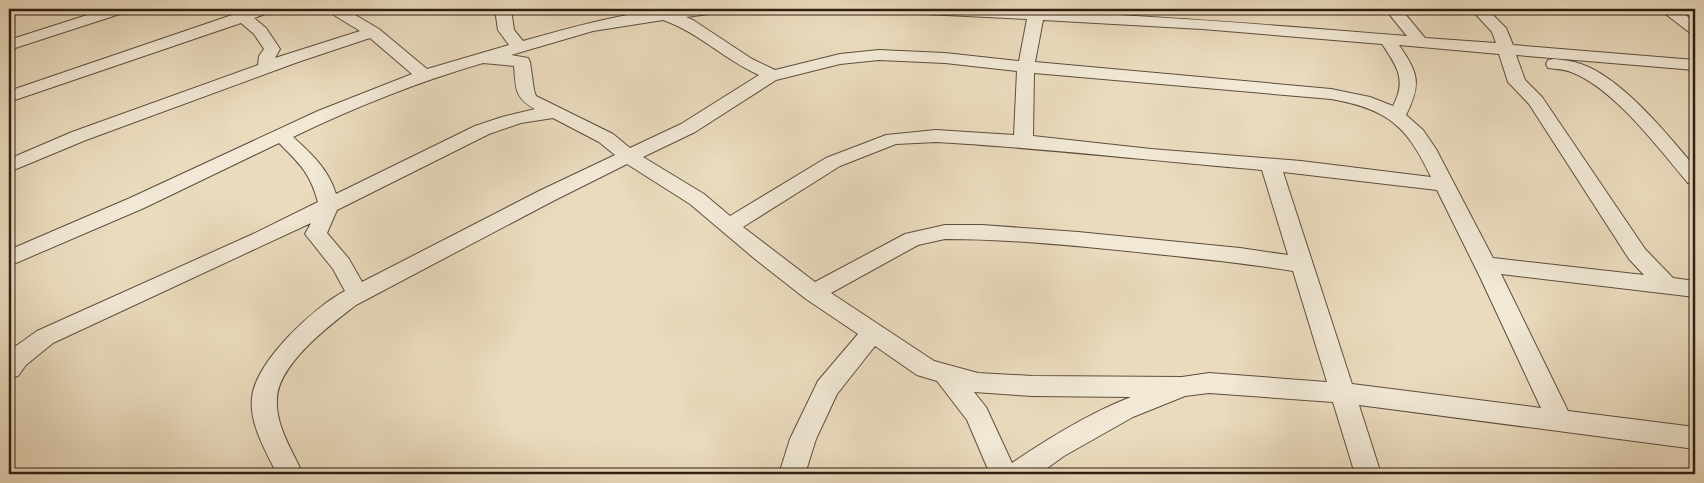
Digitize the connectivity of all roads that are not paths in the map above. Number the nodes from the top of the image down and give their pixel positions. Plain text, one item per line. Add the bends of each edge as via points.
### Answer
1 (121, 9) edge
2 (266, 9) edge
3 (334, 9) edge
4 (503, 9) edge
5 (592, 9) edge
6 (719, 9) edge
7 (925, 9) edge
8 (941, 9) edge
9 (1393, 9) edge
10 (1479, 9) edge
11 (1667, 9) edge
12 (239, 13) edge
13 (1111, 14) edge
14 (664, 15) junction
15 (359, 16) edge
16 (1036, 16) junction
17 (1693, 26) edge
18 (591, 28) junction
19 (373, 32) junction
20 (1387, 39) junction
21 (1419, 41) junction
22 (9, 45) edge
23 (519, 47) junction
24 (1507, 54) junction
25 (478, 58) junction
26 (1695, 64) edge
27 (1026, 66) junction
28 (266, 69) junction
29 (773, 74) junction
30 (424, 75) junction
31 (9, 97) edge
32 (555, 113) junction
33 (1397, 115) junction
34 (281, 135) junction
35 (1023, 141) junction
36 (629, 157) junction
37 (9, 166) edge
38 (1271, 166) junction
39 (1695, 178) edge
40 (1444, 185) junction
41 (329, 204) junction
42 (729, 226) junction
43 (9, 258) edge
44 (1302, 265) junction
45 (1487, 265) junction
46 (1668, 287) junction
47 (1695, 289) edge
48 (814, 293) junction
49 (358, 294) junction
50 (872, 333) junction
51 (9, 369) edge
52 (945, 373) junction
53 (1182, 387) junction
54 (1342, 393) junction
55 (1559, 420) junction
56 (1695, 438) edge
57 (290, 474) edge
58 (792, 474) edge
59 (1002, 474) edge
60 (1018, 474) edge
61 (1368, 474) edge

1 - 22 street
2 - 12 street
3 - 15 street
4 - 23 street via 506,30
5 - 18 street via 597,14
6 - 14 street
7 - 8 street
8 - 16 street
9 - 21 street
10 - 24 street via 1500,31
11 - 17 street
12 - 28 street via 260,31 272,49 267,56
12 - 31 street
13 - 16 street
13 - 20 street
14 - 18 street
14 - 29 street via 687,24 746,63
15 - 19 street
16 - 27 street
18 - 23 street
19 - 28 street
19 - 30 street
20 - 21 street
20 - 33 street via 1404,65 1410,82 1408,96
21 - 24 street
23 - 25 street
24 - 26 street
24 - 39 street via 1578,68 1590,74 1623,100
24 - 46 street via 1517,82 1536,101 1637,254
25 - 30 street
25 - 32 street via 522,62 529,99
27 - 29 street via 879,55 840,59
27 - 33 street via 1331,94 1367,101
27 - 35 street
28 - 37 street via 79,136
29 - 36 street via 693,126
30 - 34 street
32 - 36 street via 606,138
32 - 41 street via 512,118 482,130
33 - 40 street via 1420,140
34 - 41 street via 322,180
34 - 43 street via 137,203
35 - 38 street
35 - 42 street via 936,136 893,139 833,162
36 - 42 street via 697,199
36 - 49 street via 546,196
38 - 40 street
38 - 44 street
40 - 45 street
41 - 49 street via 316,234 341,264
41 - 51 street via 45,337 17,358
42 - 48 street
44 - 48 street via 1240,255 1078,239 945,232 912,239
44 - 54 street
45 - 46 street
45 - 55 street
46 - 47 street
48 - 50 street
49 - 57 street via 323,319 287,354 266,388 266,411
50 - 52 street via 926,368
50 - 58 street via 827,388 803,439
52 - 53 street via 978,383
52 - 59 street via 977,414
53 - 54 street via 1209,383
53 - 60 street via 1124,410 1055,448
54 - 55 street
54 - 61 street
55 - 56 street

